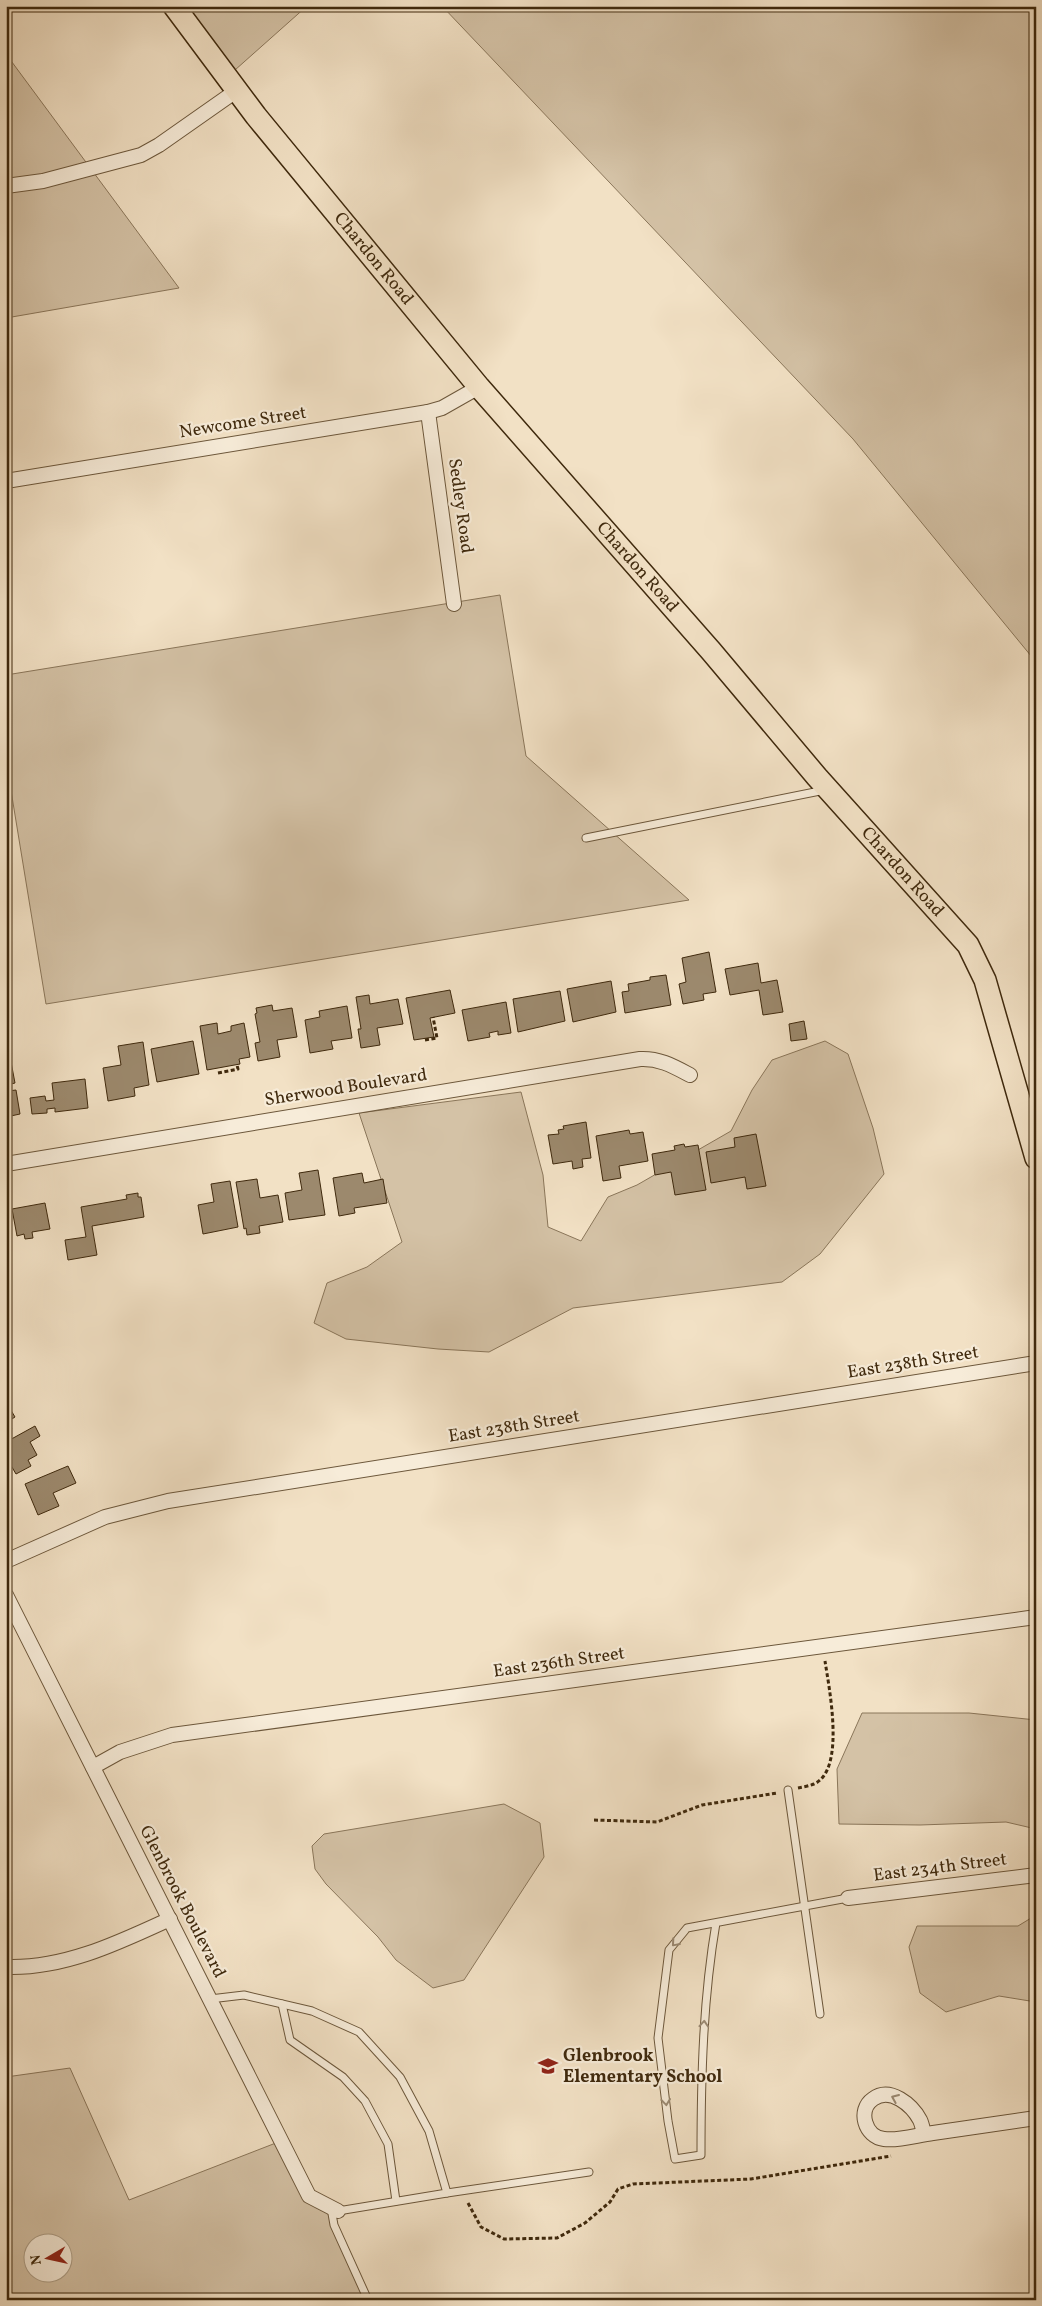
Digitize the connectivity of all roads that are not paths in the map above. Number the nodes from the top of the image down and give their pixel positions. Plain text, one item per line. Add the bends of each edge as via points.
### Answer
1 (174, 6) edge
2 (236, 91) junction
3 (6, 186) edge
4 (479, 386) junction
5 (428, 412) junction
6 (6, 481) edge
7 (454, 604) dead end
8 (828, 789) junction
9 (586, 838) dead end
10 (690, 1075) dead end
11 (1036, 1158) edge
12 (6, 1164) edge
13 (1036, 1363) edge
14 (6, 1560) edge
15 (6, 1596) edge
16 (1036, 1617) edge
17 (93, 1767) junction
18 (788, 1790) road end
19 (1036, 1875) edge
20 (848, 1898) joint
21 (804, 1906) junction
22 (170, 1920) junction
23 (716, 1923) junction
24 (6, 1967) edge
25 (210, 1999) junction
26 (282, 2004) junction
27 (820, 2014) dead end
28 (1036, 2118) edge
29 (924, 2134) dead end
30 (589, 2172) dead end
31 (447, 2193) junction
32 (396, 2201) junction
33 (334, 2209) junction
34 (368, 2300) edge

1 - 2 main road, Chardon Road
2 - 3 street via 140,155
2 - 4 main road, Chardon Road
4 - 5 street, Newcome Street via 442,408
4 - 8 main road, Chardon Road
5 - 6 street, Newcome Street
5 - 7 street, Sedley Road
8 - 9 lane
8 - 11 main road, Chardon Road via 968,945 985,980
10 - 12 street, Sherwood Boulevard via 657,1060 630,1060
13 - 14 street, East 238th Street via 168,1501 105,1518
15 - 17 street, Glenbrook Boulevard
16 - 17 street, East 236th Street via 172,1735 126,1750
17 - 22 street, Glenbrook Boulevard
18 - 21 lane
19 - 20 street, East 234th Street
20 - 21 lane
21 - 23 lane
21 - 27 lane
22 - 24 street via 106,1949 30,1968
22 - 25 street, Glenbrook Boulevard
23 -> 23 lane via 688,1928 669,1950 658,2038 675,2159 701,2155 701,2071 709,1963
25 - 26 lane via 244,1995
25 - 33 street, Glenbrook Boulevard via 309,2196
26 - 31 lane via 312,2011 359,2032 400,2077 428,2131
26 - 32 lane via 290,2040 343,2077 365,2101 388,2144
28 - 29 street
30 - 31 lane
31 - 32 lane
32 - 33 lane
33 - 34 lane via 334,2225

